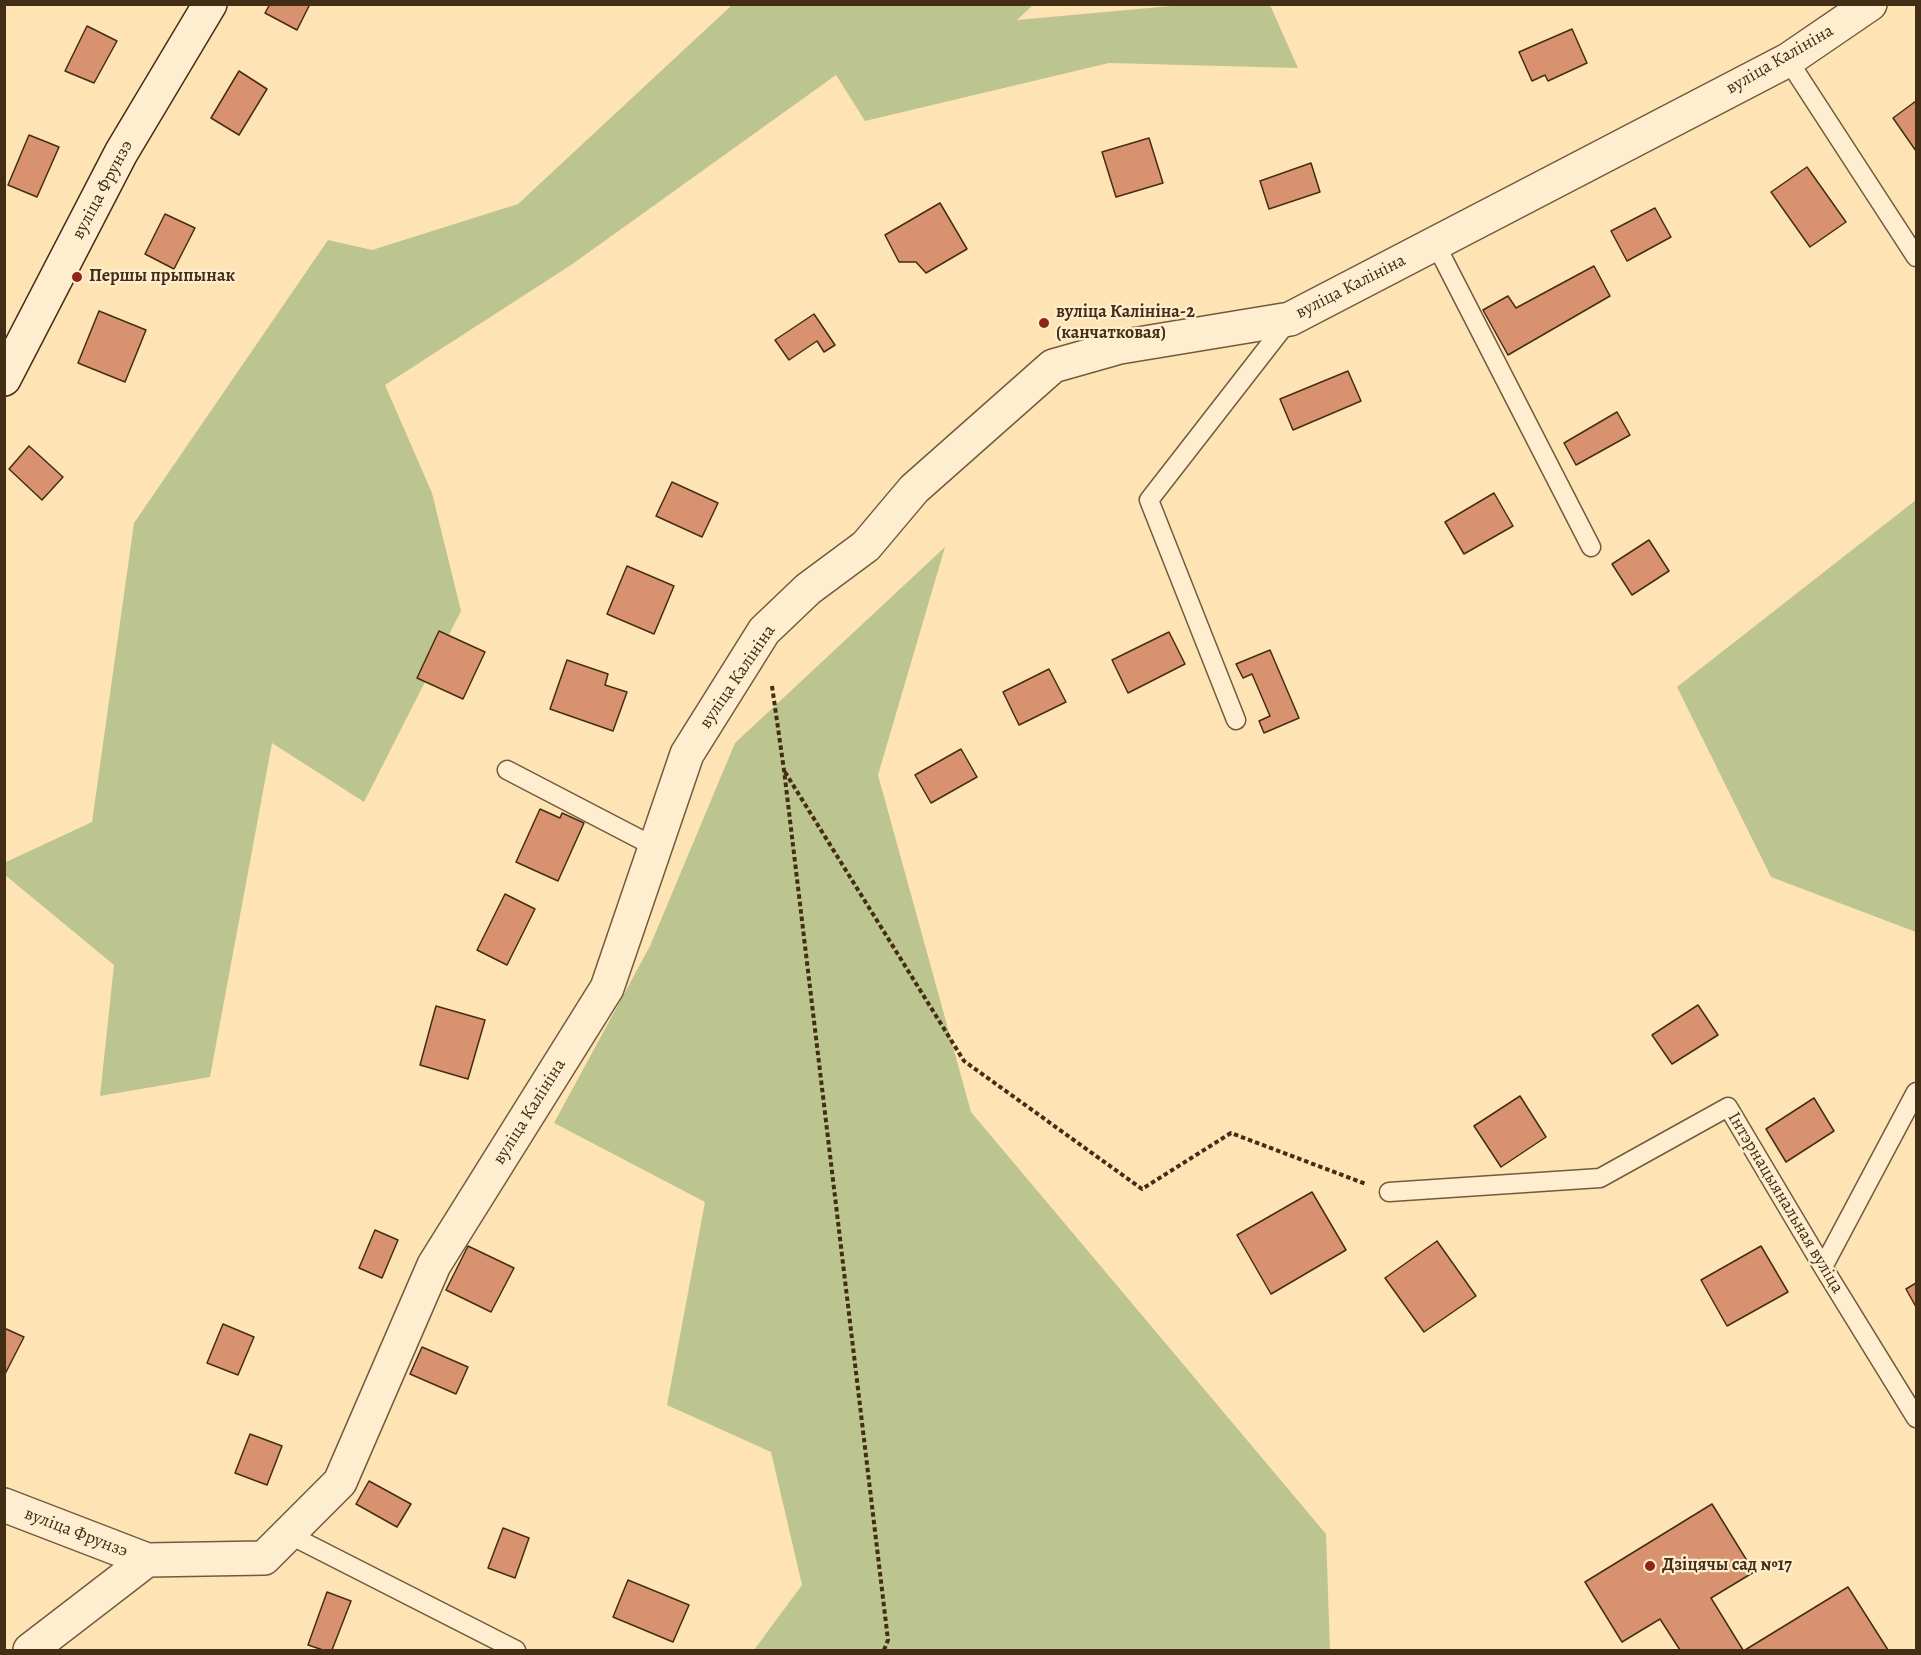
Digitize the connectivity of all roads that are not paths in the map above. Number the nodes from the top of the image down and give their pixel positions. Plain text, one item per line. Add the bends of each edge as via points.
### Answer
1 (210, 4) edge
2 (1870, 4) edge
3 (1788, 60) junction
4 (1435, 243) junction
5 (1917, 257) edge
6 (1290, 319) junction
7 (4, 379) edge
8 (1590, 548) dead end
9 (1236, 720) dead end
10 (507, 770) dead end
11 (655, 847) junction
12 (1917, 1092) edge
13 (1389, 1192) road end
14 (1823, 1267) junction
15 (1917, 1418) edge
16 (4, 1505) edge
17 (288, 1534) junction
18 (147, 1560) junction
19 (30, 1650) edge
20 (516, 1650) edge

1 - 7 street, вуліца Фрунзэ via 122,153
2 - 3 street, вуліца Калініна
3 - 4 street, вуліца Калініна
3 - 5 lane
4 - 6 street, вуліца Калініна
4 - 8 lane
6 - 9 lane via 1149,500
6 - 11 street, вуліца Калініна via 1120,347 1053,366 914,489 866,546 808,590 764,632 687,754
10 - 11 lane
11 - 17 street, вуліца Калініна via 607,988 434,1265 340,1482
12 - 14 lane
13 - 14 lane, Інтэрнацыянальная вуліца via 1600,1178 1728,1107
14 - 15 lane, Інтэрнацыянальная вуліца
16 - 18 street, вуліца Фрунзэ
17 - 18 street, вуліца Калініна via 264,1558
17 - 20 lane
18 - 19 street

